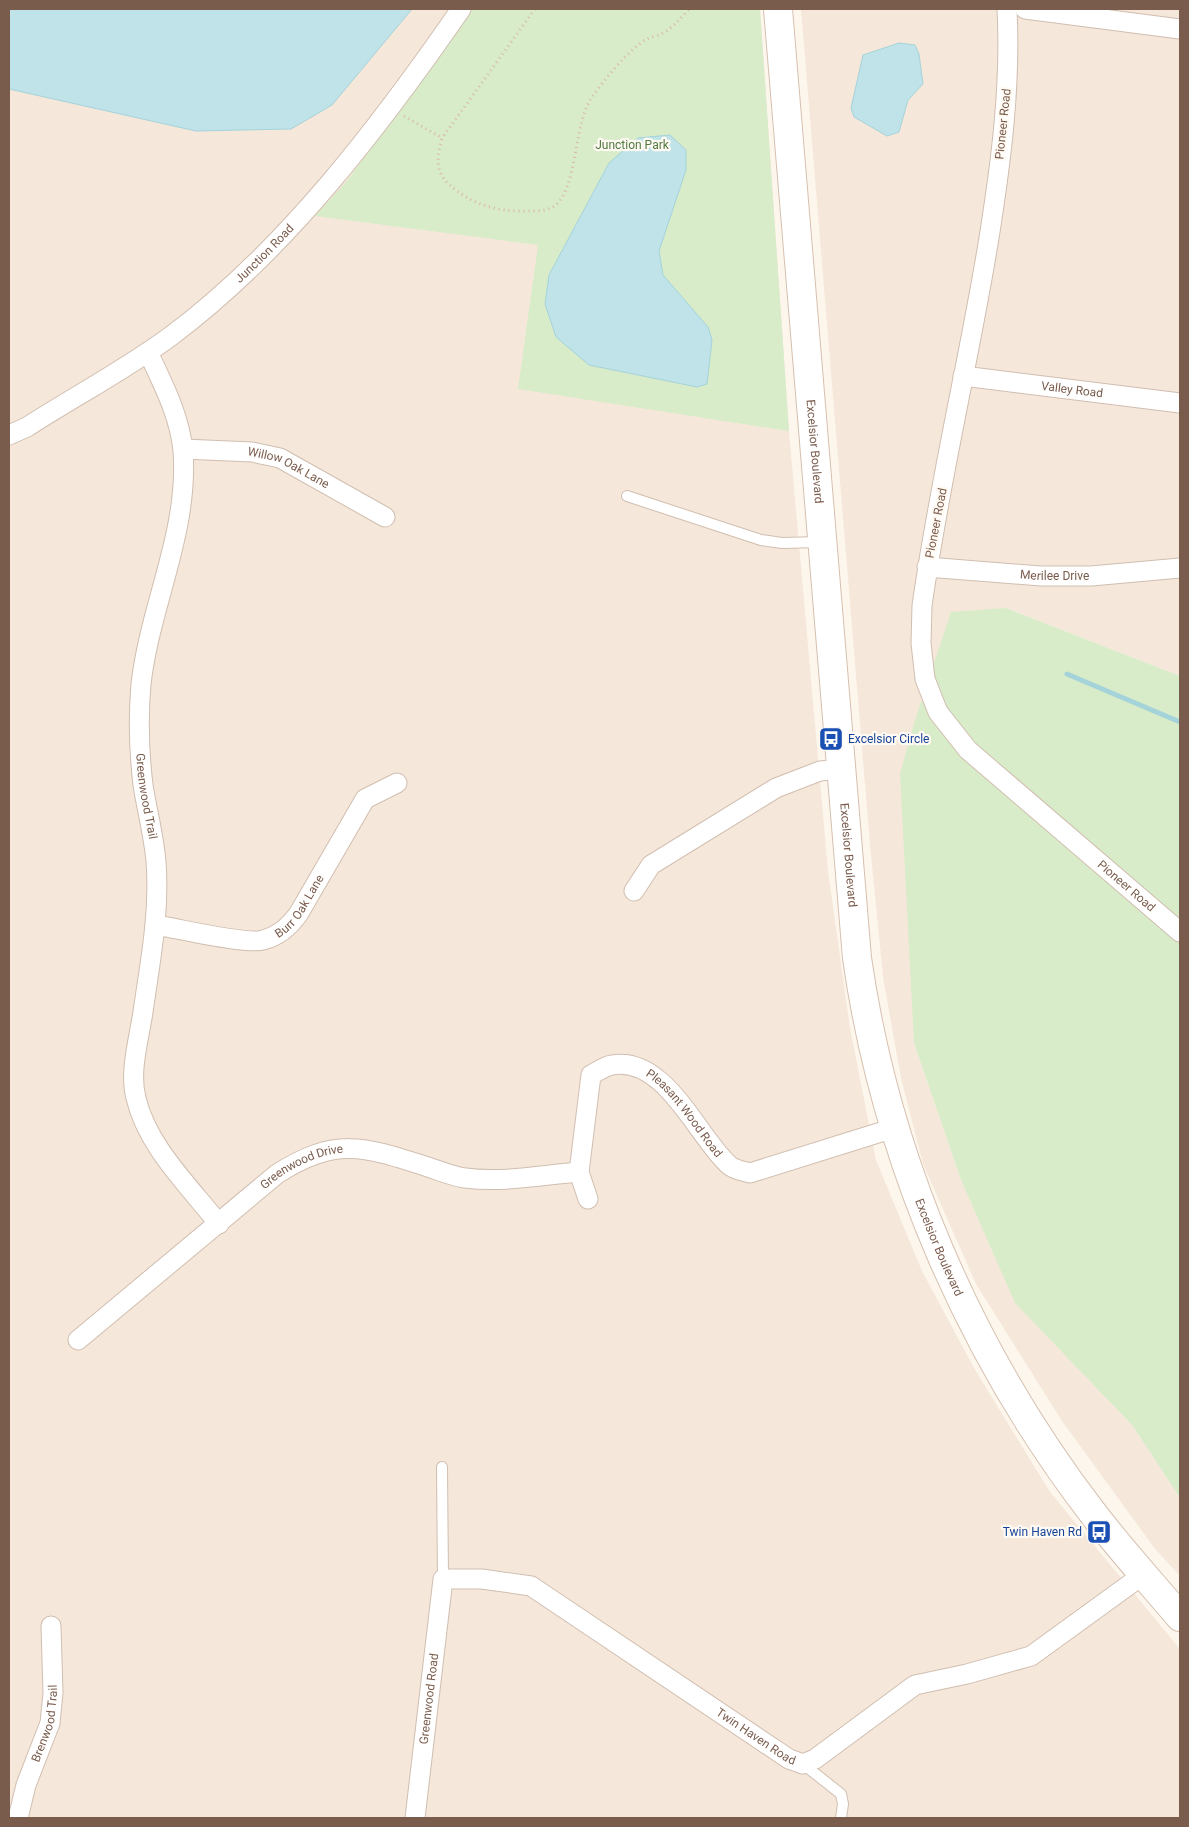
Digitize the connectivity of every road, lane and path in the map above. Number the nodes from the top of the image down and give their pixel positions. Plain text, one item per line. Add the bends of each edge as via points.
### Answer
1 (461, 9) edge
2 (535, 9) edge
3 (689, 9) edge
4 (778, 9) edge
5 (1007, 9) edge
6 (1025, 9) edge
7 (1180, 30) edge
8 (390, 106) junction
9 (442, 138) junction
10 (148, 352) junction
11 (963, 376) junction
12 (1180, 403) edge
13 (9, 435) edge
14 (183, 449) junction
15 (627, 496) dead end
16 (385, 517) dead end
17 (822, 542) junction
18 (927, 567) junction
19 (1180, 568) edge
20 (840, 769) junction
21 (396, 783) dead end
22 (634, 891) dead end
23 (156, 925) junction
24 (1180, 932) edge
25 (894, 1128) junction
26 (579, 1172) junction
27 (588, 1199) dead end
28 (218, 1224) junction
29 (78, 1340) dead end
30 (442, 1467) dead end
31 (1144, 1574) junction
32 (442, 1579) junction
33 (1180, 1617) edge
34 (51, 1626) dead end
35 (803, 1764) junction
36 (18, 1818) edge
37 (415, 1818) edge
38 (841, 1818) edge

1 - 8 street, Junction Road
2 - 9 path
3 - 9 path via 673,28 647,39 630,54 586,105 578,128 568,188 550,209 497,209 470,201 443,180 439,161
4 - 17 main road, Excelsior Boulevard
5 - 11 street, Pioneer Road via 1009,58 1004,126 981,286
6 - 7 street
8 - 9 path
8 - 10 street, Junction Road via 304,211 262,256 218,298
10 - 13 street, Junction Road
10 - 14 street, Greenwood Trail via 166,389
11 - 12 street, Valley Road
11 - 18 street, Pioneer Road
14 - 16 street, Willow Oak Lane via 252,452 280,458
14 - 23 street, Greenwood Trail via 182,502 141,684 138,734 156,860
15 - 17 lane via 761,540
17 - 20 main road, Excelsior Boulevard
18 - 19 street, Merilee Drive via 1041,576 1091,576
18 - 24 street, Pioneer Road via 921,643 925,679 938,712 968,750
20 - 22 street via 820,771 776,788 651,865
20 - 25 main road, Excelsior Boulevard via 863,1003
21 - 23 street, Burr Oak Lane via 365,799 300,913 276,936 261,941 244,941
23 - 28 street, Greenwood Trail via 135,1071 135,1096 143,1121 159,1148
25 - 26 street, Pleasant Wood Road via 750,1173 730,1166 669,1089 651,1075 630,1066 611,1065 591,1075
25 - 31 main road, Excelsior Boulevard via 914,1190 939,1248 977,1330 1019,1405 1095,1516
26 - 27 street, Pleasant Wood Road
26 - 28 street, Greenwood Drive via 465,1178 387,1154 358,1148 329,1149 302,1158 277,1174
28 - 29 street, Greenwood Drive
30 - 32 lane
31 - 33 main road, Excelsior Boulevard
31 - 35 street, Twin Haven Road via 1030,1656 915,1685
32 - 35 street, Twin Haven Road via 482,1579 531,1586 789,1759
32 - 37 street, Greenwood Road
34 - 36 street, Brenwood Trail via 53,1693 50,1723 26,1785
35 - 38 lane via 841,1794

